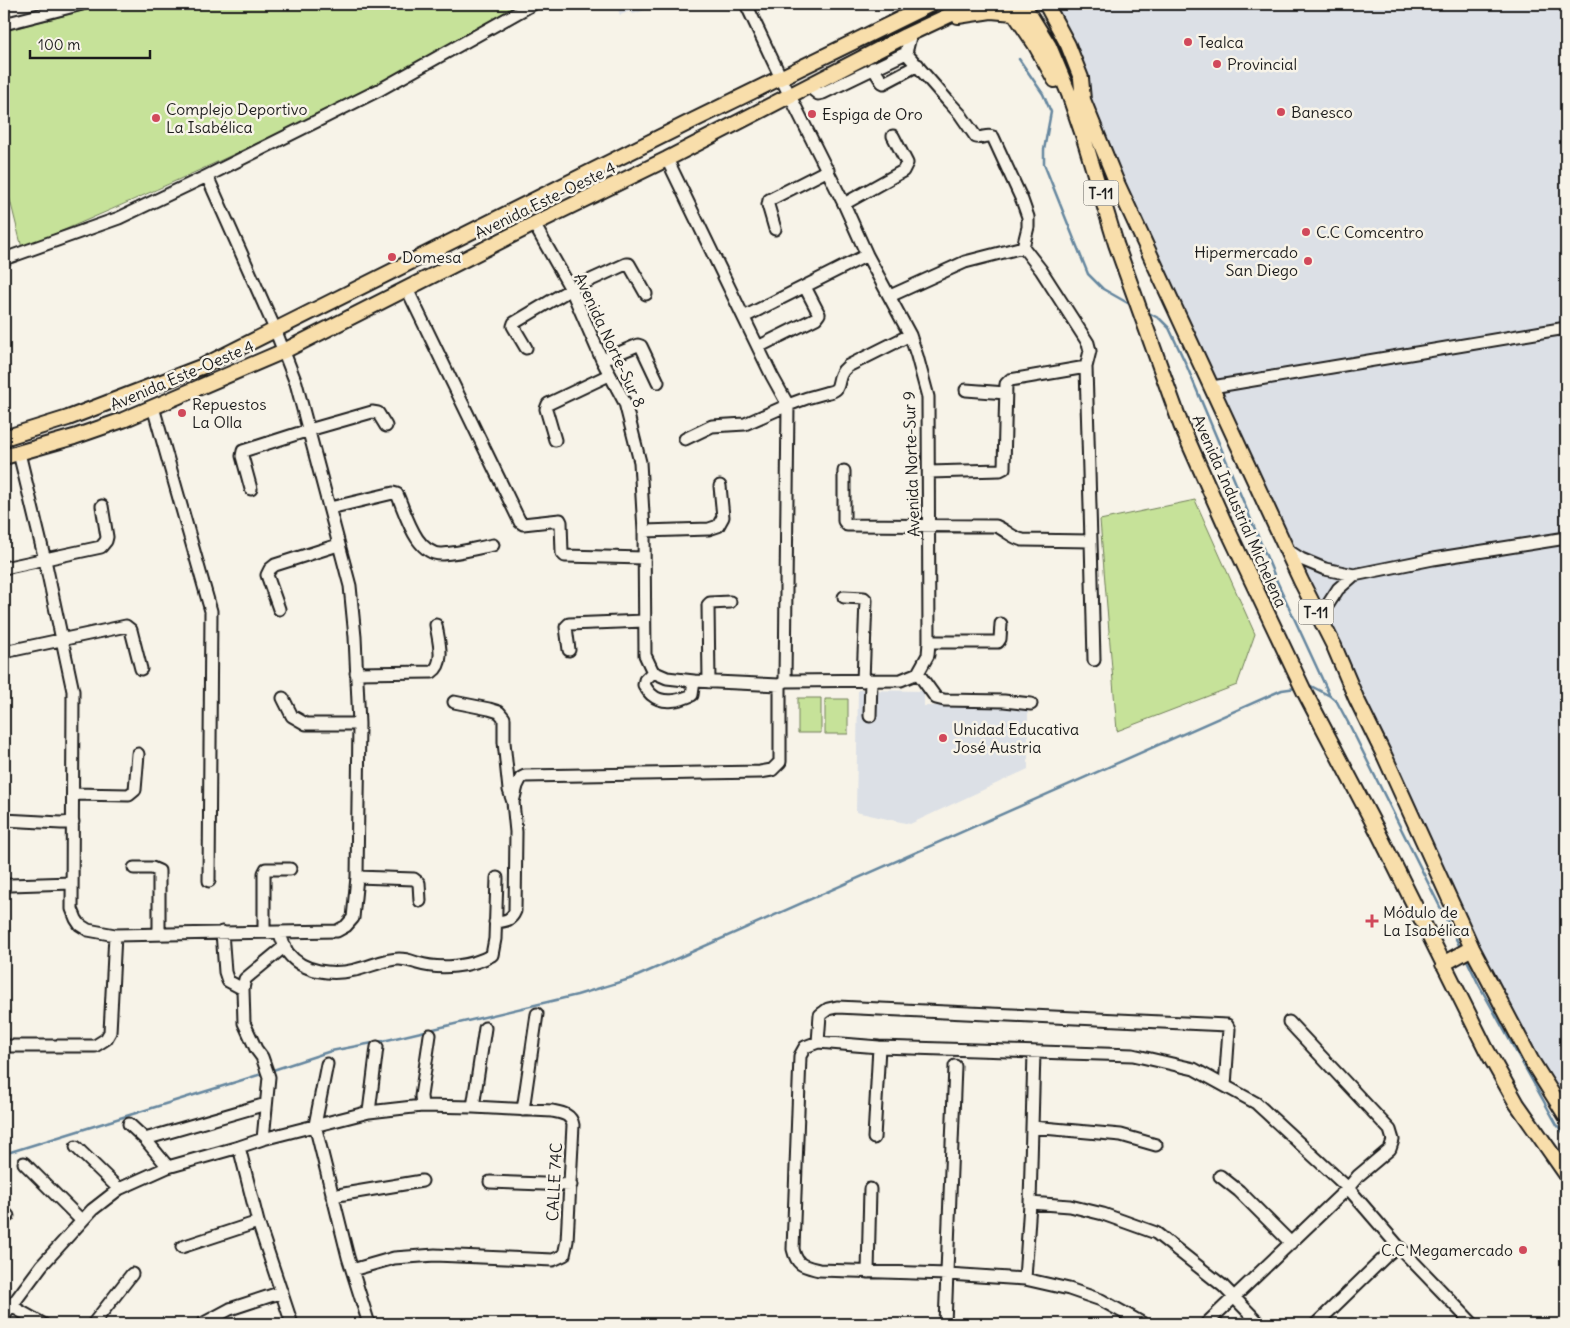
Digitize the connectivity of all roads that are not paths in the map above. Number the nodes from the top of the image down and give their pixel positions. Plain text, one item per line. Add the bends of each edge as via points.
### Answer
1 (82, 4) edge
2 (532, 4) edge
3 (746, 4) edge
4 (931, 4) edge
5 (974, 4) edge
6 (1034, 4) edge
7 (1048, 6) edge
8 (1015, 7) edge
9 (950, 15) junction
10 (4, 24) edge
11 (911, 33) junction
12 (1053, 45) junction
13 (906, 53) junction
14 (918, 65) junction
15 (873, 68) junction
16 (781, 78) junction
17 (808, 86) junction
18 (790, 95) junction
19 (1077, 100) junction
20 (893, 136) dead end
21 (667, 159) junction
22 (828, 170) junction
23 (207, 176) junction
24 (844, 204) junction
25 (534, 224) junction
26 (775, 229) dead end
27 (1023, 247) junction
28 (868, 254) junction
29 (4, 259) edge
30 (805, 287) junction
31 (407, 289) junction
32 (571, 289) junction
33 (646, 294) dead end
34 (890, 296) junction
35 (744, 317) junction
36 (1566, 328) edge
37 (275, 329) junction
38 (910, 335) junction
39 (758, 347) junction
40 (526, 348) dead end
41 (284, 351) junction
42 (602, 360) junction
43 (1086, 367) junction
44 (609, 375) junction
45 (658, 382) dead end
46 (1212, 387) junction
47 (966, 390) dead end
48 (1006, 393) junction
49 (788, 405) junction
50 (152, 407) junction
51 (386, 426) dead end
52 (309, 430) junction
53 (4, 438) edge
54 (685, 439) dead end
55 (555, 440) dead end
56 (19, 453) junction
57 (4, 457) edge
58 (844, 471) dead end
59 (929, 472) junction
60 (720, 486) dead end
61 (251, 489) dead end
62 (102, 506) dead end
63 (330, 508) junction
64 (930, 526) junction
65 (644, 531) junction
66 (1566, 538) edge
67 (1091, 541) junction
68 (338, 545) junction
69 (493, 545) dead end
70 (1287, 550) junction
71 (644, 558) junction
72 (45, 560) junction
73 (4, 568) edge
74 (1354, 574) junction
75 (844, 597) dead end
76 (730, 602) dead end
77 (279, 609) dead end
78 (644, 621) junction
79 (1002, 624) dead end
80 (436, 625) dead end
81 (1324, 627) junction
82 (62, 639) junction
83 (929, 642) junction
84 (570, 650) dead end
85 (4, 652) edge
86 (1094, 660) dead end
87 (141, 669) dead end
88 (653, 672) junction
89 (356, 673) junction
90 (918, 673) junction
91 (867, 680) junction
92 (694, 681) junction
93 (708, 682) junction
94 (783, 683) junction
95 (283, 698) dead end
96 (454, 702) dead end
97 (1031, 704) dead end
98 (870, 716) dead end
99 (359, 724) junction
100 (138, 754) dead end
101 (73, 794) junction
102 (513, 802) junction
103 (4, 820) edge
104 (73, 822) junction
105 (134, 868) dead end
106 (290, 869) dead end
107 (357, 877) junction
108 (497, 878) dead end
109 (208, 881) dead end
110 (72, 882) junction
111 (4, 886) edge
112 (420, 900) dead end
113 (495, 922) junction
114 (222, 932) junction
115 (264, 932) junction
116 (279, 932) junction
117 (159, 934) junction
118 (115, 935) junction
119 (285, 946) junction
120 (1469, 949) junction
121 (1446, 962) junction
122 (243, 989) junction
123 (537, 1014) dead end
124 (1289, 1022) dead end
125 (484, 1028) dead end
126 (430, 1035) dead end
127 (818, 1042) junction
128 (4, 1046) edge
129 (878, 1047) junction
130 (377, 1048) dead end
131 (1034, 1052) junction
132 (327, 1064) dead end
133 (955, 1066) dead end
134 (1225, 1086) junction
135 (266, 1104) junction
136 (422, 1106) junction
137 (473, 1107) junction
138 (523, 1110) junction
139 (369, 1112) junction
140 (1566, 1116) edge
141 (129, 1124) dead end
142 (315, 1125) junction
143 (1032, 1127) junction
144 (874, 1138) dead end
145 (144, 1139) junction
146 (263, 1139) junction
147 (1156, 1145) dead end
148 (76, 1146) dead end
149 (239, 1147) junction
150 (24, 1163) dead end
151 (168, 1167) junction
152 (1566, 1174) edge
153 (1220, 1176) dead end
154 (422, 1181) dead end
155 (490, 1182) dead end
156 (571, 1185) junction
157 (1348, 1188) junction
158 (119, 1189) junction
159 (870, 1189) dead end
160 (332, 1196) junction
161 (1030, 1203) junction
162 (82, 1220) junction
163 (258, 1222) junction
164 (1291, 1243) junction
165 (1398, 1246) junction
166 (182, 1247) dead end
167 (352, 1270) junction
168 (868, 1272) junction
169 (132, 1274) dead end
170 (948, 1274) junction
171 (1025, 1279) junction
172 (282, 1292) junction
173 (1235, 1297) junction
174 (8, 1304) edge
175 (4, 1316) edge
176 (43, 1324) edge
177 (93, 1324) edge
178 (202, 1324) edge
179 (292, 1324) edge
180 (369, 1324) edge
181 (944, 1324) edge
182 (1144, 1324) edge
183 (1206, 1324) edge
184 (1260, 1324) edge
185 (1316, 1324) edge
186 (1473, 1324) edge

1 - 10 street
2 - 23 street via 381,89
3 - 16 street, Avenida Norte-Sur 9
4 - 16 main road
5 - 9 main road, Avenida Este-Oeste 4
6 - 12 main road, T-11
7 - 19 main road, Avenida Industrial Michelena / T-11 via 1081,78
8 - 9 main road
8 - 12 main road, T-11
8 - 19 main road, Avenida Industrial Michelena / T-11 via 1060,90
9 - 11 main road, Avenida Este-Oeste 4
11 - 13 street
11 - 17 main road, Avenida Este-Oeste 4
12 - 19 main road, T-11
13 - 14 street
13 - 15 street
14 - 15 street via 884,83
14 - 27 street via 976,137 993,136 1028,217
15 - 17 street via 823,93 818,94
16 - 18 street, Avenida Norte-Sur 9
16 - 37 main road
17 - 18 main road, Avenida Este-Oeste 4
18 - 21 main road, Avenida Este-Oeste 4
18 - 22 street, Avenida Norte-Sur 9
19 - 46 main road, Avenida Industrial Michelena / T-11
19 - 121 main road, Avenida Industrial Michelena / T-11 via 1083,135 1116,244 1181,425 1300,685
20 - 24 street via 907,163 903,171
21 - 25 main road, Avenida Este-Oeste 4
21 - 35 street
22 - 24 street, Avenida Norte-Sur 9
22 - 26 street via 769,200
23 - 29 street via 119,218
23 - 37 street
24 - 28 street, Avenida Norte-Sur 9
25 - 31 main road, Avenida Este-Oeste 4
25 - 32 street, Avenida Norte-Sur 8
27 - 34 street via 965,262
27 - 43 street via 1088,344 1090,351
28 - 30 street
28 - 34 street, Avenida Norte-Sur 9
30 - 35 street
30 - 39 street via 819,314 816,318
31 - 41 main road, Avenida Este-Oeste 4
31 - 71 street via 520,522 560,520 562,553 565,556
32 - 33 street via 629,264
32 - 40 street via 514,323
32 - 42 street, Avenida Norte-Sur 8
34 - 38 street, Avenida Norte-Sur 9
35 - 39 street
36 - 46 street
37 - 41 street
37 - 53 main road via 201,367 68,418
38 - 49 street via 848,366 842,371 834,391
38 - 59 street, Avenida Norte-Sur 9 via 928,397
39 - 49 street
41 - 50 main road, Avenida Este-Oeste 4
41 - 52 street
42 - 44 street, Avenida Norte-Sur 8
42 - 45 street via 641,346
43 - 48 street via 1010,380 1006,384
43 - 67 street
44 - 55 street via 548,404 546,409
44 - 65 street, Avenida Norte-Sur 8 via 624,403 640,462
46 - 70 main road, Avenida Industrial Michelena / T-11
47 - 48 street
48 - 59 street via 1004,468
49 - 54 street via 745,424 716,425
49 - 94 street
50 - 56 main road, Avenida Este-Oeste 4 via 74,437
50 - 109 street via 211,611
51 - 52 street via 378,413 372,412
52 - 61 street via 243,451
52 - 63 street
56 - 57 main road, Avenida Este-Oeste 4
56 - 72 street
58 - 64 street via 844,521 847,525
59 - 64 street, Avenida Norte-Sur 9
60 - 65 street via 723,517 718,526
62 - 72 street via 107,537 101,547
63 - 68 street
63 - 69 street via 392,492 397,494 416,538 426,550 441,555
64 - 67 street via 996,526 1016,539
64 - 83 street, Avenida Norte-Sur 9
65 - 71 street, Avenida Norte-Sur 8
66 - 74 street
67 - 86 street
68 - 77 street via 270,569 267,576
68 - 89 street via 350,586
70 - 74 street via 1325,569
70 - 81 main road, Avenida Industrial Michelena / T-11
71 - 78 street, Avenida Norte-Sur 8
72 - 73 street
72 - 82 street
74 - 81 street via 1338,589 1327,606
75 - 91 street via 866,600
76 - 93 street via 708,605
78 - 84 street via 570,624 566,627
78 - 88 street, Avenida Norte-Sur 8 via 645,655
79 - 83 street via 998,642
80 - 89 street via 438,669 432,672
81 - 120 main road, Avenida Industrial Michelena / T-11
82 - 85 street
82 - 87 street via 126,626 132,630
82 - 101 street via 73,691
83 - 90 street, Avenida Norte-Sur 9 via 928,655
88 - 92 street via 667,678
88 - 92 street via 644,685 653,697 664,700 680,700 692,695
89 - 99 street
90 - 91 street via 901,680
90 - 97 street via 936,698
91 - 94 street
91 - 98 street
92 - 93 street
93 - 94 street
94 - 102 street via 780,762 772,770 525,776 517,786
95 - 99 street via 292,716 306,724
96 - 102 street via 489,708 504,718 508,790
99 - 107 street
100 - 101 street via 135,790 129,795
101 - 104 street
102 - 113 street via 515,911 510,919
103 - 104 street
104 - 110 street
105 - 117 street via 159,871
106 - 115 street via 266,869 264,873
107 - 112 street via 414,879 419,882
107 - 116 street via 353,918 346,926 337,931
108 - 113 street
110 - 111 street
110 - 118 street via 72,909 80,925 88,930
113 - 119 street via 492,955 454,966 396,959 356,970 326,972 299,962
114 - 115 street
114 - 117 street
114 - 122 street via 228,981
115 - 116 street
116 - 119 street
117 - 118 street
118 - 128 street via 110,1032 106,1039 95,1046
119 - 122 street via 245,979
120 - 121 main road
120 - 140 main road, Avenida Industrial Michelena / T-11 via 1530,1060
121 - 152 main road, Avenida Industrial Michelena / T-11 via 1486,1049 1517,1104
122 - 135 street via 244,1023 270,1077
123 - 138 street
124 - 157 street via 1390,1130 1393,1140 1390,1149
125 - 137 street
126 - 136 street
127 - 129 street
127 - 134 street via 820,1015 838,1007 1227,1025
127 - 168 street via 805,1047 800,1056 793,1249 796,1260 803,1266 819,1270
129 - 131 street
129 - 144 street
130 - 139 street
131 - 134 street via 1133,1055 1194,1069
131 - 143 street
132 - 142 street
133 - 170 street
134 - 157 street via 1256,1103
135 - 145 street
135 - 146 street
136 - 137 street
136 - 139 street
137 - 138 street
138 - 156 street, CALLE 74C via 565,1113 572,1119
139 - 142 street
141 - 145 street
142 - 146 street
142 - 160 street
143 - 147 street via 1121,1136
143 - 161 street
145 - 151 street
146 - 149 street
148 - 158 street
149 - 151 street
149 - 163 street
150 - 162 street
151 - 158 street
153 - 164 street
154 - 160 street
155 - 156 street
156 - 167 street, CALLE 74C via 568,1241 564,1255 553,1260 435,1254 394,1258
157 - 164 street
157 - 165 street
158 - 162 street
159 - 168 street
160 - 167 street
161 - 171 street
161 - 173 street via 1070,1206 1156,1233
162 - 174 street
163 - 166 street
163 - 172 street
164 - 173 street
165 - 185 street
165 - 186 street
167 - 180 street
168 - 170 street
169 - 177 street
170 - 171 street
170 - 181 street
171 - 182 street via 1101,1300
172 - 178 street via 230,1309
172 - 179 street
173 - 183 street
173 - 184 street
174 - 175 street
174 - 176 street

